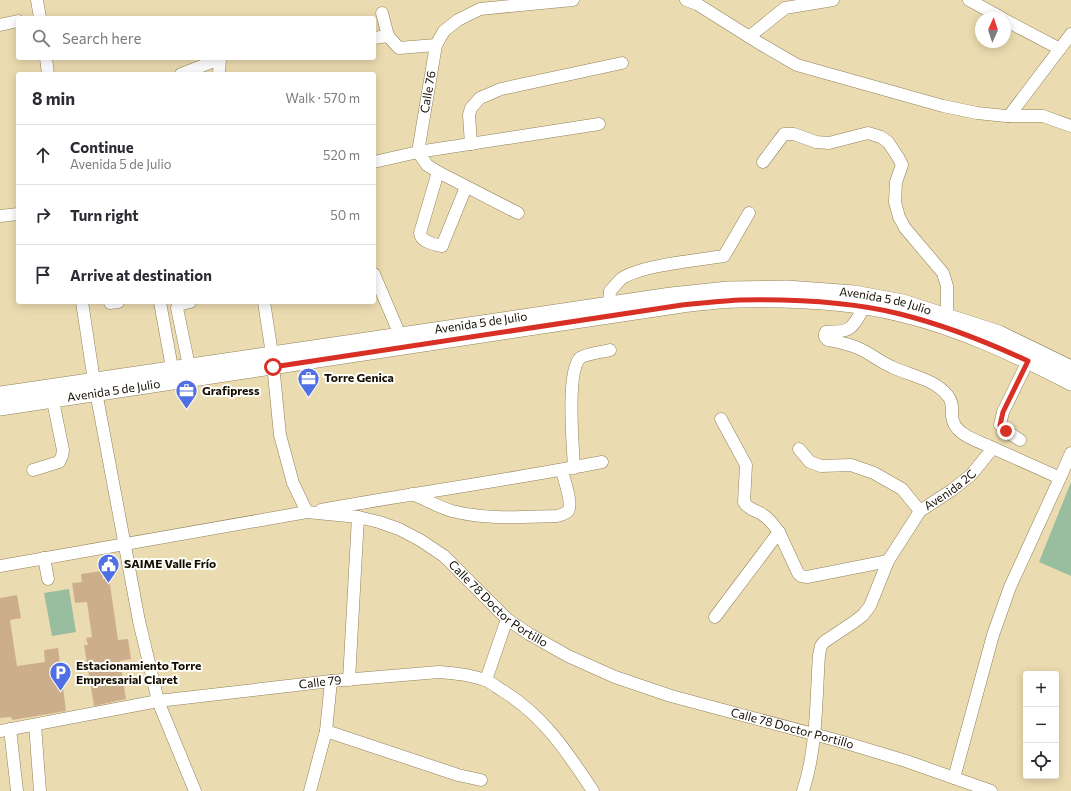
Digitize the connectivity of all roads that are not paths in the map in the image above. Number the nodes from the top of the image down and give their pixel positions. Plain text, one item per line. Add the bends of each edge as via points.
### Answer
1 (37, 0) edge
2 (573, 0) edge
3 (686, 0) edge
4 (833, 0) edge
5 (968, 0) edge
6 (785, 4) edge
7 (479, 5) edge
8 (991, 12) edge
9 (382, 13) dead end
10 (39, 16) edge
11 (16, 22) edge
12 (1011, 23) edge
13 (0, 25) edge
14 (1071, 34) edge
15 (388, 36) junction
16 (749, 37) junction
17 (376, 38) edge
18 (436, 46) junction
19 (1060, 49) junction
20 (46, 60) edge
21 (217, 60) edge
22 (220, 60) edge
23 (622, 63) dead end
24 (48, 72) edge
25 (186, 72) edge
26 (219, 72) edge
27 (1009, 116) junction
28 (599, 124) dead end
29 (1071, 126) edge
30 (471, 144) junction
31 (418, 152) junction
32 (376, 162) edge
33 (763, 162) dead end
34 (438, 172) junction
35 (466, 187) junction
36 (518, 212) dead end
37 (749, 213) dead end
38 (16, 214) edge
39 (0, 216) edge
40 (376, 279) edge
41 (82, 304) edge
42 (160, 304) edge
43 (182, 304) edge
44 (264, 304) edge
45 (610, 305) junction
46 (864, 308) junction
47 (947, 316) junction
48 (400, 335) junction
49 (610, 350) dead end
50 (273, 360) junction
51 (1028, 361) junction
52 (189, 366) junction
53 (172, 368) junction
54 (1071, 368) edge
55 (1071, 383) edge
56 (96, 388) junction
57 (0, 394) edge
58 (53, 401) junction
59 (0, 408) edge
60 (721, 419) dead end
61 (1020, 440) dead end
62 (993, 448) junction
63 (799, 449) dead end
64 (1071, 453) edge
65 (602, 462) dead end
66 (574, 468) junction
67 (33, 470) dead end
68 (562, 470) junction
69 (1060, 478) junction
70 (411, 494) junction
71 (920, 511) junction
72 (306, 512) junction
73 (358, 517) junction
74 (779, 532) junction
75 (125, 544) junction
76 (44, 558) junction
77 (888, 561) junction
78 (0, 566) edge
79 (48, 579) dead end
80 (715, 617) dead end
81 (507, 619) junction
82 (349, 680) junction
83 (486, 680) junction
84 (331, 681) junction
85 (158, 702) junction
86 (35, 725) junction
87 (5, 730) edge
88 (326, 731) junction
89 (814, 734) junction
90 (954, 778) junction
91 (481, 780) dead end
92 (17, 791) edge
93 (40, 791) edge
94 (195, 791) edge
95 (310, 791) edge
96 (593, 791) edge
97 (803, 791) edge
98 (990, 791) edge

1 - 10 street
2 - 7 street
3 - 16 street via 697,4
4 - 6 street
5 - 8 street
6 - 16 street
7 - 18 street, Calle 76 via 444,31
9 - 15 street
11 - 13 street
12 - 19 street
14 - 19 street
15 - 17 street
15 - 18 street via 399,48
16 - 27 street via 798,65 943,106
18 - 31 street, Calle 76
19 - 27 street
20 - 24 street
21 - 25 street
22 - 26 street
23 - 30 street via 501,89 480,98 471,108 469,115
27 - 29 street via 1043,116
28 - 30 street
30 - 31 street
31 - 32 street
31 - 34 street via 427,165
33 - 47 street via 784,134 829,143 868,133 882,137 888,142 902,165 896,182 895,202 899,217 905,228 943,273 947,286
34 - 35 street
34 - 35 street via 420,233 423,240 442,246
35 - 36 street
37 - 45 street via 724,256 644,269 622,279 610,291
38 - 39 street
40 - 48 street
41 - 56 street
42 - 53 street
43 - 52 street via 177,308
44 - 50 street
45 - 47 main road, Avenida 5 de Julio via 728,289 787,288 861,294 903,302
45 - 48 main road, Avenida 5 de Julio
46 - 50 main road, Avenida 5 de Julio via 819,302 738,300 682,305
46 - 51 main road, Avenida 5 de Julio via 899,314 951,329
46 - 62 street via 852,326 846,330 826,332 825,337 857,347 893,368 916,375 940,388 952,403 952,419 960,432
47 - 54 main road, Avenida 5 de Julio via 999,333
48 - 50 main road, Avenida 5 de Julio
49 - 66 street via 582,356 576,363 572,379
50 - 52 main road, Avenida 5 de Julio
50 - 56 main road, Avenida 5 de Julio
50 - 72 street via 280,435 293,483
51 - 55 main road, Avenida 5 de Julio
51 - 61 street via 1003,412 1000,425
52 - 53 main road, Avenida 5 de Julio
53 - 56 main road, Avenida 5 de Julio
56 - 57 main road, Avenida 5 de Julio
56 - 58 main road, Avenida 5 de Julio
56 - 75 street
58 - 59 main road, Avenida 5 de Julio
58 - 67 street via 62,456 59,462
60 - 74 street via 746,465 744,502 749,508 762,514
62 - 69 street
62 - 71 street, Avenida 2C via 971,475
63 - 71 street via 810,462 821,466 851,465 874,472 902,489
64 - 69 street
65 - 66 street
66 - 68 street
68 - 70 street
68 - 70 street via 570,507 568,512 557,516 493,518 469,515
69 - 90 street via 1010,586 995,629
70 - 72 street
71 - 77 street, Avenida 2C
72 - 73 street, Calle 78 Doctor Portillo
72 - 75 street, Calle 78 Doctor Portillo
73 - 81 street, Calle 78 Doctor Portillo via 399,529 444,556
73 - 82 street
74 - 77 street via 798,573 802,576
74 - 80 street
75 - 76 street, Calle 78 Doctor Portillo
75 - 85 street via 139,621
76 - 78 street, Calle 78 Doctor Portillo
76 - 79 street
77 - 89 street, Avenida 2C via 870,606 863,615 821,646
81 - 83 street
81 - 89 street, Calle 78 Doctor Portillo via 568,656 615,677 671,696
82 - 83 street, Calle 79 via 439,672
82 - 84 street, Calle 79
83 - 96 street, Calle 79 via 532,711 569,755
84 - 85 street, Calle 79
84 - 88 street
85 - 86 street, Calle 79
85 - 94 street
86 - 87 street, Calle 79
86 - 93 street
87 - 92 street
88 - 91 street via 458,775
88 - 95 street
89 - 90 street, Calle 78 Doctor Portillo via 906,760
89 - 97 street, Avenida 2C
90 - 98 street, Calle 78 Doctor Portillo

